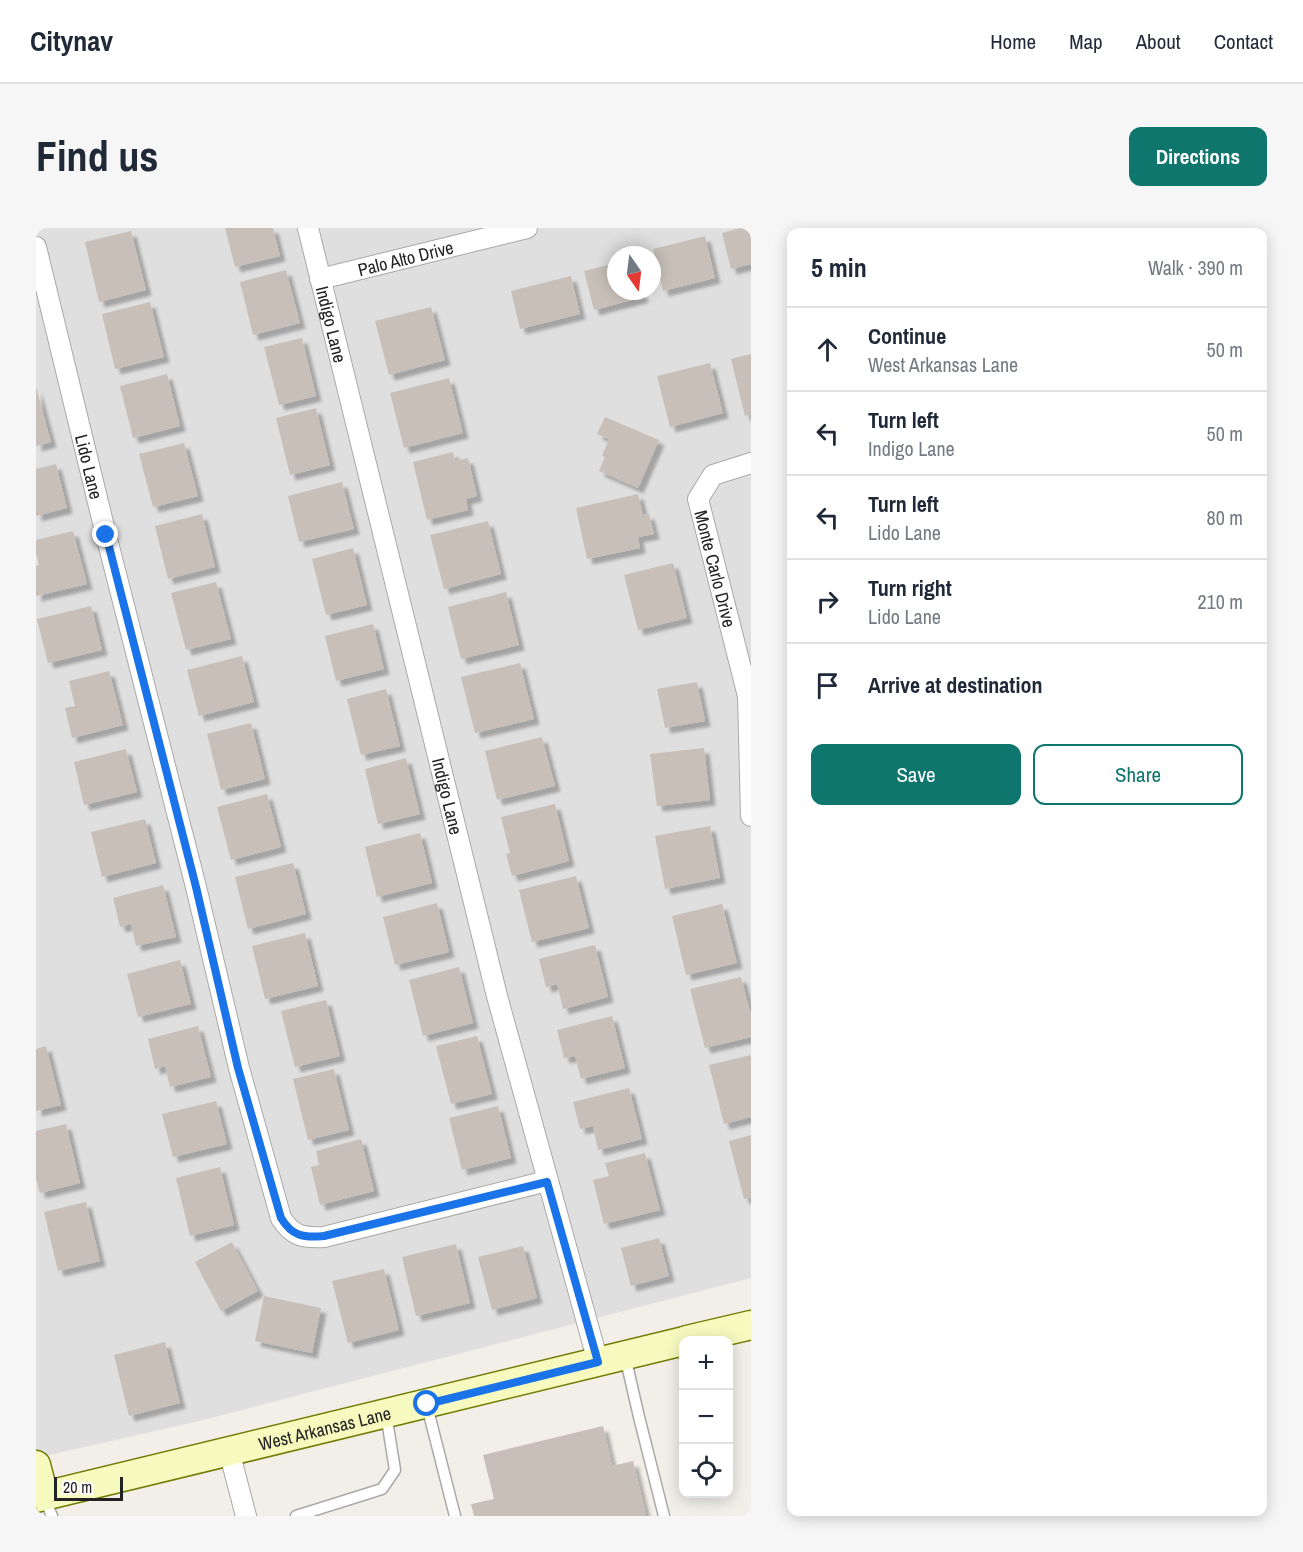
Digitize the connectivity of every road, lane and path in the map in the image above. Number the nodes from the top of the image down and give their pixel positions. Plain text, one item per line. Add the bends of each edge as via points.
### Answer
1 (308, 228) edge
2 (527, 228) edge
3 (36, 247) edge
4 (320, 279) junction
5 (751, 463) edge
6 (751, 816) edge
7 (547, 1182) junction
8 (751, 1325) edge
9 (706, 1336) edge
10 (679, 1342) edge
11 (625, 1356) junction
12 (598, 1362) junction
13 (427, 1404) junction
14 (386, 1413) junction
15 (229, 1451) junction
16 (36, 1464) edge
17 (44, 1504) edge
18 (246, 1516) edge
19 (296, 1516) edge
20 (455, 1516) edge
21 (664, 1516) edge

1 - 4 street, Indigo Lane
2 - 4 street, Palo Alto Drive
3 - 7 street, Lido Lane via 238,1068 281,1218 294,1232 308,1237 324,1236
4 - 7 street, Indigo Lane via 497,996
5 - 6 street, Monte Carlo Drive via 713,475 698,500 748,696
7 - 12 street, Indigo Lane
8 - 9 main road, West Arkansas Lane
10 - 11 main road, West Arkansas Lane
11 - 12 main road, West Arkansas Lane
11 - 21 lane
12 - 13 main road, West Arkansas Lane
13 - 14 main road, West Arkansas Lane
13 - 20 lane
14 - 15 main road, West Arkansas Lane
14 - 19 lane via 395,1470 382,1489
15 - 17 main road, West Arkansas Lane
15 - 18 street
16 - 17 main road

